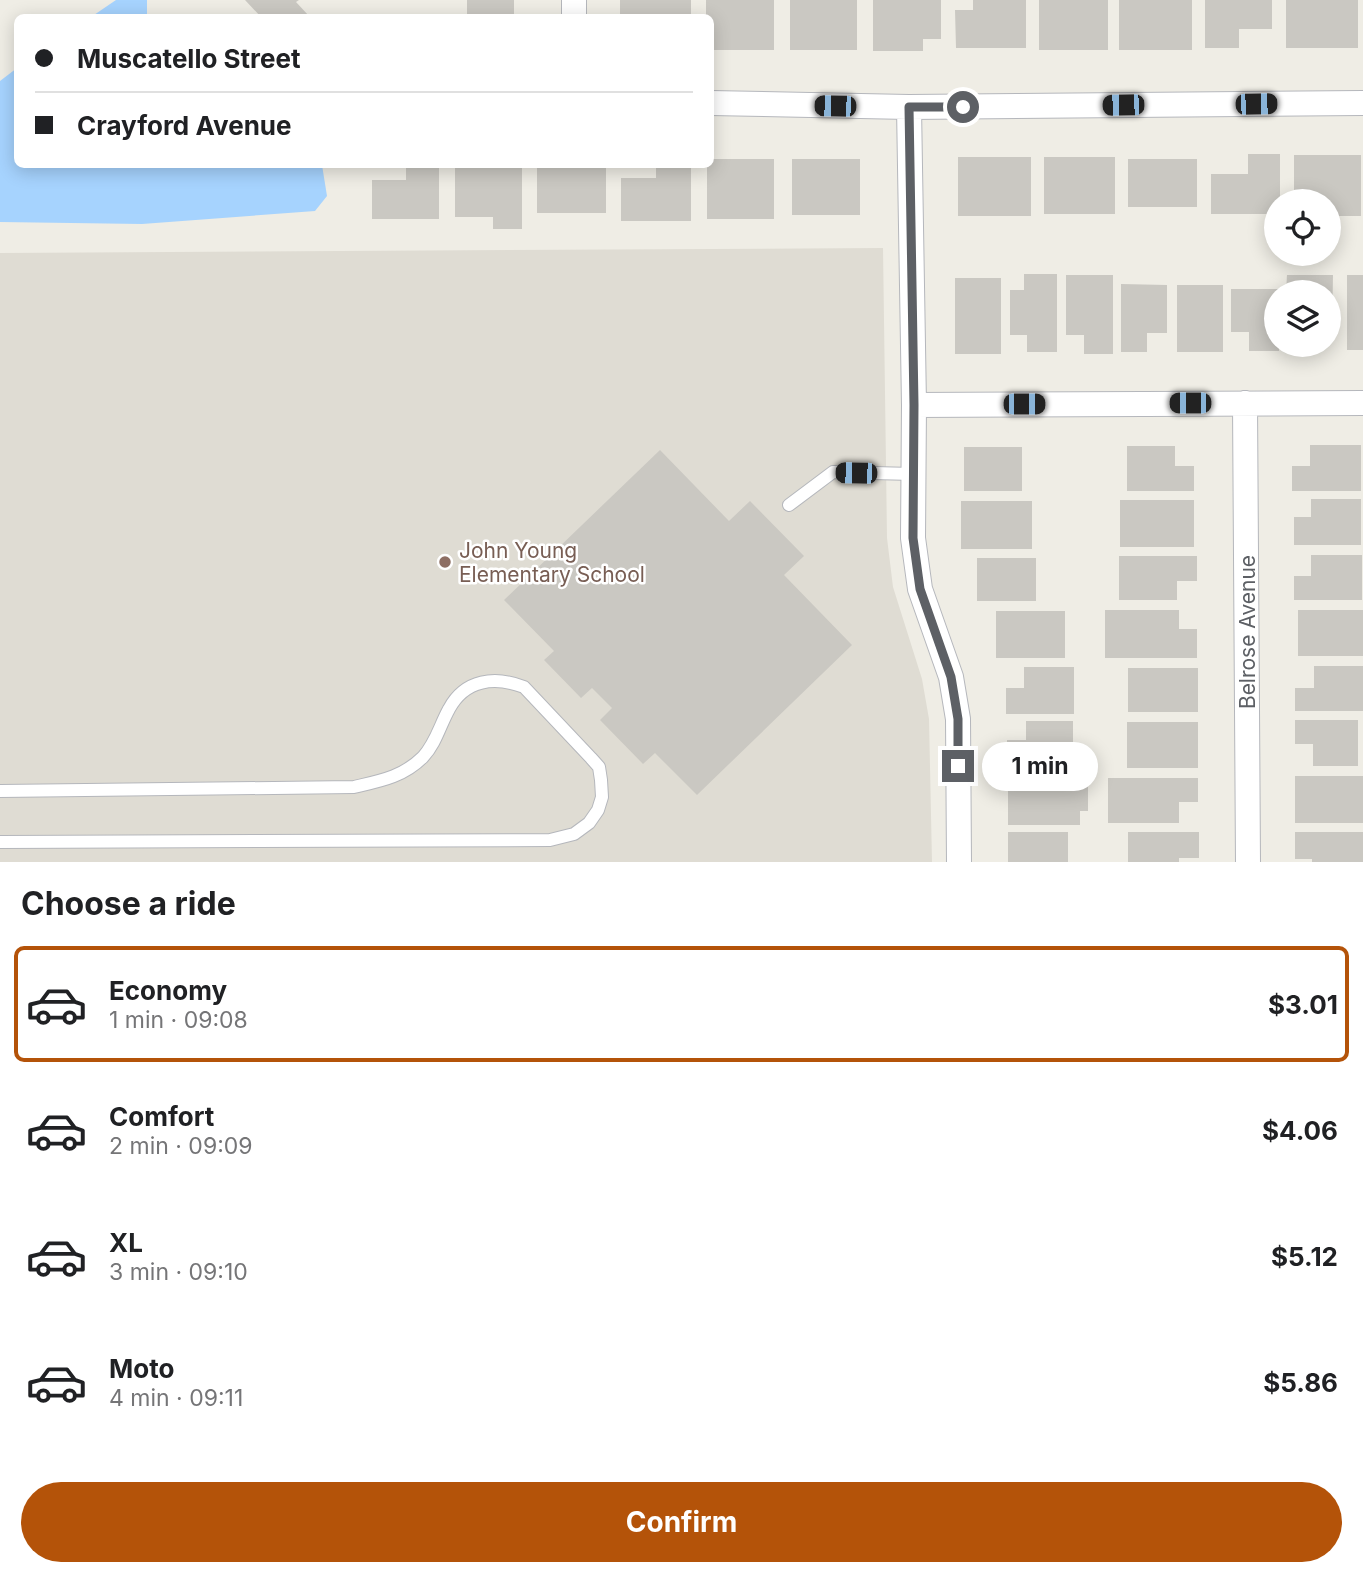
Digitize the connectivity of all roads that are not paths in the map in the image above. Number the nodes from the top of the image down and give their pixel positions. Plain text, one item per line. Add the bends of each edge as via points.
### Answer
1 (714, 103) edge
2 (1363, 103) edge
3 (909, 107) junction
4 (1245, 403) junction
5 (1363, 403) edge
6 (914, 405) junction
7 (913, 474) junction
8 (789, 505) dead end
9 (0, 791) edge
10 (0, 842) edge
11 (959, 862) edge
12 (1248, 862) edge

1 - 3 street
2 - 3 street
3 - 6 street
4 - 5 street
4 - 6 street
4 - 12 street, Belrose Avenue
6 - 7 street
7 - 8 lane via 833,472
7 - 11 street via 913,538 920,589 951,677 958,719
9 - 10 lane via 354,787 397,777 423,757 458,696 480,681 508,681 524,687 598,767 602,797 589,823 574,834 550,840

